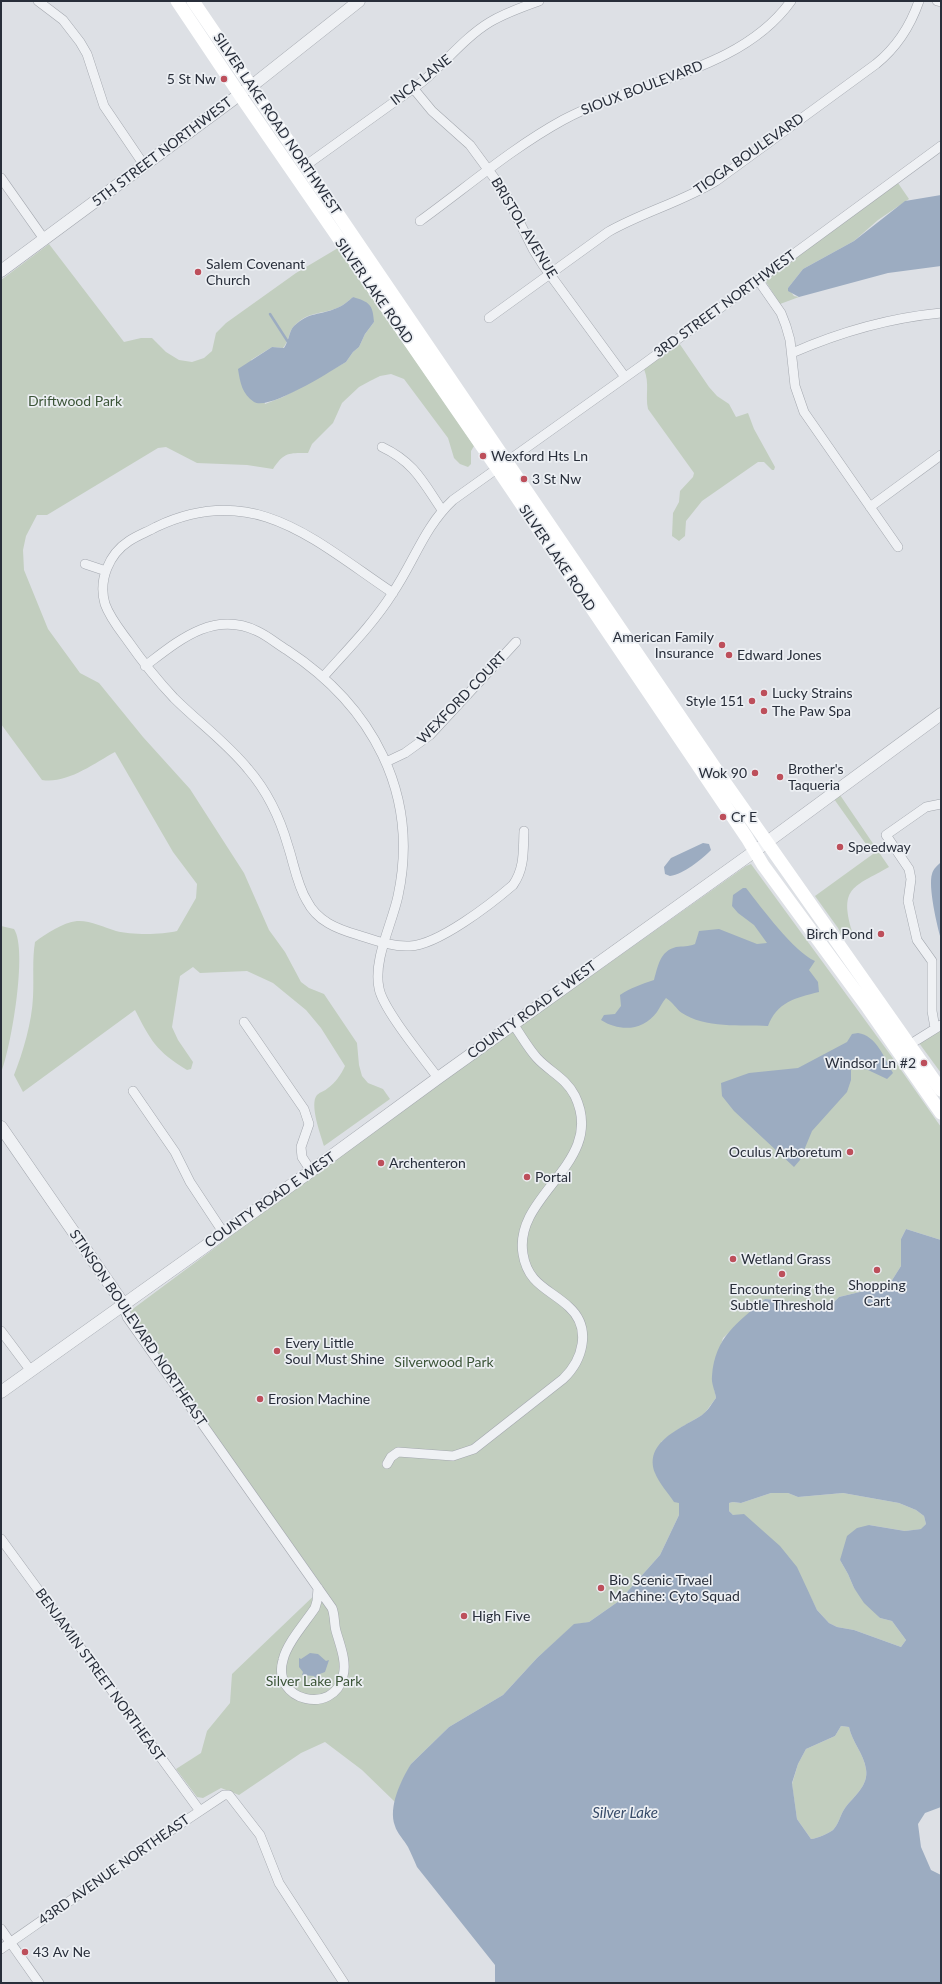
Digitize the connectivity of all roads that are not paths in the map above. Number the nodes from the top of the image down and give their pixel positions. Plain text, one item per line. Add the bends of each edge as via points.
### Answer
1 (38, 1) edge
2 (177, 1) edge
3 (193, 1) edge
4 (359, 1) edge
5 (539, 1) edge
6 (791, 1) edge
7 (919, 1) edge
8 (937, 1) edge
9 (941, 2) edge
10 (413, 88) junction
11 (246, 90) junction
12 (941, 146) edge
13 (144, 165) junction
14 (305, 166) junction
15 (489, 170) junction
16 (1, 178) edge
17 (420, 221) dead end
18 (44, 239) junction
19 (1, 271) edge
20 (550, 274) junction
21 (758, 280) junction
22 (941, 313) edge
23 (489, 318) dead end
24 (792, 354) junction
25 (625, 376) junction
26 (382, 447) dead end
27 (941, 455) edge
28 (502, 465) junction
29 (870, 507) junction
30 (442, 510) junction
31 (898, 547) dead end
32 (85, 564) dead end
33 (106, 571) junction
34 (393, 593) junction
35 (516, 642) dead end
36 (146, 666) junction
37 (324, 676) junction
38 (941, 714) edge
39 (386, 762) junction
40 (941, 804) edge
41 (524, 831) dead end
42 (766, 843) junction
43 (755, 851) junction
44 (385, 943) junction
45 (244, 1022) dead end
46 (513, 1024) junction
47 (938, 1027) edge
48 (909, 1045) junction
49 (438, 1078) junction
50 (941, 1090) edge
51 (132, 1091) dead end
52 (941, 1113) edge
53 (1, 1127) edge
54 (311, 1172) junction
55 (223, 1232) junction
56 (124, 1305) junction
57 (1, 1331) edge
58 (31, 1371) junction
59 (1, 1392) edge
60 (387, 1464) dead end
61 (1, 1539) edge
62 (318, 1588) junction
63 (200, 1811) junction
64 (1, 1929) edge
65 (10, 1942) junction
66 (1, 1949) edge
67 (29, 1968) junction
68 (30, 1983) edge
69 (39, 1983) edge
70 (344, 1983) edge

1 - 13 street via 63,20 80,42 87,54 104,106
2 - 11 main road, SILVER LAKE ROAD
3 - 11 main road, SILVER LAKE ROAD NORTHWEST
4 - 11 street, 5TH STREET NORTHWEST
5 - 10 street, INCA LANE via 489,23 440,68
6 - 15 street, SIOUX BOULEVARD via 759,35 734,51 603,102 564,120 542,132
7 - 20 street, TIOGA BOULEVARD via 904,34 876,64 716,180 697,192 620,225
8 - 9 street
10 - 14 street, INCA LANE
10 - 15 street, BRISTOL AVENUE via 432,111 470,145
11 - 13 street, 5TH STREET NORTHWEST
11 - 14 main road, SILVER LAKE ROAD NORTHWEST
11 - 28 main road, SILVER LAKE ROAD via 306,192
12 - 21 street, 3RD STREET NORTHWEST
13 - 18 street, 5TH STREET NORTHWEST
14 - 28 main road, SILVER LAKE ROAD NORTHWEST
15 - 17 street, SIOUX BOULEVARD
15 - 20 street, BRISTOL AVENUE via 507,197 533,249
16 - 18 street
18 - 19 street, 5TH STREET NORTHWEST
20 - 23 street, TIOGA BOULEVARD
20 - 25 street, BRISTOL AVENUE
21 - 24 street via 781,313
21 - 25 street, 3RD STREET NORTHWEST
22 - 24 street via 855,328
24 - 29 street via 795,386 804,412
25 - 28 street, 3RD STREET NORTHWEST
26 - 30 street via 409,463
27 - 29 street
28 - 30 street, 3RD STREET NORTHWEST
28 - 42 main road, SILVER LAKE ROAD NORTHWEST
28 - 43 main road, SILVER LAKE ROAD
29 - 31 street
30 - 34 street, 3RD STREET NORTHWEST via 430,524
32 - 33 street
33 - 34 street via 115,554 134,538 174,519 195,513 231,510 280,521
33 - 36 street via 103,595 109,613
34 - 37 street, 3RD STREET NORTHWEST
35 - 39 street, WEXFORD COURT via 430,735 405,753
36 - 37 street via 198,629 232,624 261,633
36 - 44 street via 175,699 235,754 260,784 281,824 306,900 317,915 338,929
37 - 39 street via 356,710
38 - 42 street, COUNTY ROAD E WEST
39 - 44 street via 398,798 403,854 398,896
40 - 47 street via 926,807 886,835 909,869 911,879 908,901 917,940 932,961 932,1011
41 - 44 street via 521,870 506,890 432,942 410,946
42 - 43 street, COUNTY ROAD E WEST
42 - 48 main road, SILVER LAKE ROAD NORTHWEST
43 - 46 street, COUNTY ROAD E WEST
43 - 52 main road, SILVER LAKE ROAD
44 - 49 street via 377,980 382,998
45 - 54 street via 304,1109 309,1124 301,1147 302,1157
46 - 49 street, COUNTY ROAD E WEST
46 - 60 street via 538,1059 568,1085 579,1108 581,1133 575,1151 529,1219 522,1246 525,1263 534,1279 546,1291 570,1307 579,1320 582,1339 579,1358 563,1379 474,1449 453,1456 398,1452
47 - 48 street
48 - 50 main road, SILVER LAKE ROAD NORTHWEST
49 - 54 street, COUNTY ROAD E WEST
51 - 55 street via 175,1152 190,1182
53 - 56 street, STINSON BOULEVARD NORTHEAST
54 - 55 street, COUNTY ROAD E WEST
55 - 56 street, COUNTY ROAD E WEST
56 - 58 street, COUNTY ROAD E WEST
56 - 62 street, STINSON BOULEVARD NORTHEAST via 127,1317
57 - 58 street
58 - 59 street, COUNTY ROAD E WEST
61 - 63 street, BENJAMIN STREET NORTHEAST
62 - 62 street, STINSON BOULEVARD NORTHEAST via 315,1608 285,1652 281,1667 282,1676 290,1690 296,1696 311,1700 324,1698 336,1690 341,1683 344,1668 334,1612
63 - 65 street, 43RD AVENUE NORTHEAST
63 - 70 street, 43RD AVENUE NORTHEAST via 229,1794 260,1835 279,1884
64 - 65 street
65 - 66 street, 43RD AVENUE NORTHEAST
65 - 67 street
67 - 68 street
67 - 69 street

